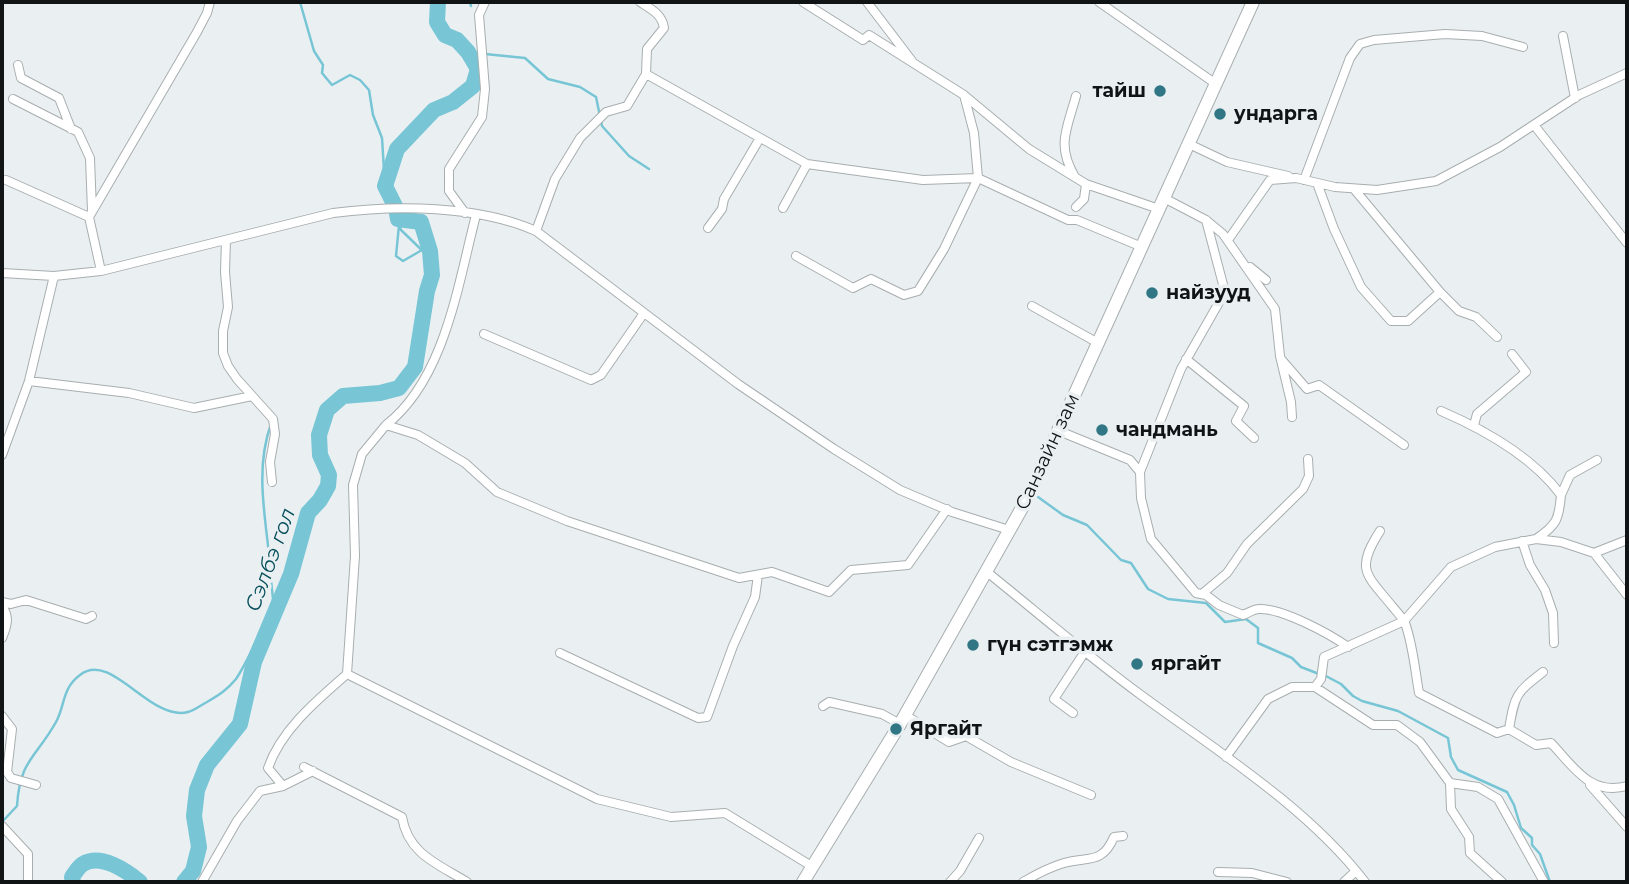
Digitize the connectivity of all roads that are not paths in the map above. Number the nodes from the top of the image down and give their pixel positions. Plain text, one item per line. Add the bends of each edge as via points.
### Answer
1 (210, 2) edge
2 (485, 2) edge
3 (640, 2) edge
4 (803, 2) edge
5 (867, 2) edge
6 (1100, 2) edge
7 (1253, 2) edge
8 (1563, 36) dead end
9 (1523, 47) dead end
10 (914, 63) junction
11 (18, 65) dead end
12 (1627, 73) edge
13 (646, 75) junction
14 (1216, 84) junction
15 (964, 95) junction
16 (1076, 96) dead end
17 (1575, 98) junction
18 (13, 99) dead end
19 (1534, 125) junction
20 (71, 128) junction
21 (760, 138) junction
22 (1189, 144) junction
23 (807, 164) junction
24 (978, 178) junction
25 (1299, 179) junction
26 (6, 180) dead end
27 (1076, 180) junction
28 (1317, 183) junction
29 (1086, 184) junction
30 (1354, 189) junction
31 (1162, 203) junction
32 (1076, 207) dead end
33 (783, 208) dead end
34 (465, 213) junction
35 (90, 215) junction
36 (476, 215) junction
37 (1206, 220) junction
38 (708, 228) dead end
39 (536, 231) junction
40 (226, 240) junction
41 (1228, 240) junction
42 (1627, 243) edge
43 (1142, 247) junction
44 (796, 256) dead end
45 (1243, 259) junction
46 (101, 271) junction
47 (2, 273) edge
48 (54, 276) junction
49 (1266, 280) dead end
50 (1440, 292) junction
51 (1032, 306) dead end
52 (644, 313) junction
53 (484, 334) dead end
54 (1497, 337) dead end
55 (1098, 343) junction
56 (1512, 354) dead end
57 (1279, 356) junction
58 (1186, 359) junction
59 (29, 381) junction
60 (252, 396) junction
61 (1441, 411) dead end
62 (1292, 417) dead end
63 (386, 425) junction
64 (1474, 425) junction
65 (1059, 431) junction
66 (1254, 438) dead end
67 (1404, 445) dead end
68 (2, 455) edge
69 (1308, 459) dead end
70 (1597, 460) dead end
71 (1140, 472) junction
72 (272, 482) dead end
73 (1561, 495) junction
74 (947, 509) junction
75 (1009, 530) junction
76 (1380, 531) dead end
77 (1536, 539) junction
78 (1627, 540) edge
79 (1522, 541) junction
80 (1594, 553) junction
81 (987, 572) junction
82 (758, 575) junction
83 (1202, 594) junction
84 (1627, 595) edge
85 (2, 604) edge
86 (92, 616) dead end
87 (1404, 621) junction
88 (2, 638) edge
89 (1554, 643) dead end
90 (1348, 647) junction
91 (560, 653) dead end
92 (1084, 653) junction
93 (1543, 672) dead end
94 (347, 674) junction
95 (1315, 687) junction
96 (823, 706) dead end
97 (1073, 712) dead end
98 (2, 716) edge
99 (902, 720) junction
100 (1509, 729) junction
101 (11, 748) junction
102 (1226, 757) junction
103 (2, 769) edge
104 (1586, 780) junction
105 (1450, 783) junction
106 (36, 785) dead end
107 (283, 786) junction
108 (1627, 786) edge
109 (1091, 795) dead end
110 (2, 826) edge
111 (1627, 827) edge
112 (1123, 836) dead end
113 (979, 838) dead end
114 (813, 867) junction
115 (1356, 871) junction
116 (1218, 872) dead end
117 (28, 882) edge
118 (202, 882) edge
119 (467, 882) edge
120 (803, 882) edge
121 (950, 882) edge
122 (1023, 882) edge
123 (1287, 882) edge
124 (1344, 882) edge
125 (1365, 882) edge
126 (1502, 882) edge
127 (1544, 882) edge

1 - 35 street
2 - 34 street via 480,15 485,89 482,117 449,169 449,191
3 - 13 street via 663,20 664,28 647,49
4 - 10 street via 863,40 869,35
5 - 10 street
6 - 14 street
7 - 14 main road, Санзайн зам
8 - 17 street
9 - 25 street via 1482,36 1445,34 1360,44
10 - 15 street
11 - 20 street via 21,78 59,98
12 - 17 street
13 - 21 street
13 - 39 street via 627,106 606,112 580,138 555,180
14 - 22 main road, Санзайн зам
15 - 24 street via 974,133
15 - 27 street via 1029,149
16 - 27 street via 1063,142 1065,162
17 - 19 street
18 - 20 street
19 - 30 street via 1436,181
19 - 42 street
20 - 35 street via 78,132 90,158
21 - 23 street
21 - 38 street
22 - 25 street via 1227,162
22 - 31 main road, Санзайн зам
23 - 24 street via 923,180
23 - 33 street
24 - 43 street via 1068,220
24 - 44 street via 944,249 918,290 904,295 871,279 853,288
25 - 28 street
25 - 41 street via 1270,180
26 - 35 street
27 - 29 street
28 - 30 street
28 - 50 street via 1361,287 1391,321 1408,321
29 - 31 street
29 - 32 street via 1084,199
30 - 50 street
31 - 37 street
31 - 43 main road, Санзайн зам
34 - 36 street
34 - 40 street via 366,209
35 - 46 street
36 - 39 street
36 - 63 street via 446,328 429,368 416,395
37 - 41 street
37 - 58 street via 1225,292
39 - 52 street
40 - 46 street
40 - 60 street via 228,307 223,352 228,366
41 - 45 street
43 - 55 main road, Санзайн зам
45 - 49 street
45 - 57 street via 1275,309
46 - 48 street
47 - 48 street
48 - 59 street
50 - 54 street
51 - 55 street
52 - 53 street via 601,375 591,380
52 - 74 street via 834,449 900,490
55 - 65 main road, Санзайн зам
56 - 64 street via 1526,372 1477,414
57 - 62 street
57 - 67 street via 1307,388 1319,385
58 - 66 street via 1244,406 1236,421
58 - 71 street
59 - 60 street via 129,393 194,408
59 - 68 street
60 - 72 street via 273,419
61 - 64 street
63 - 82 street via 418,435 465,463 497,492 567,521 739,578
63 - 94 street via 362,454 353,485 355,556
64 - 73 street via 1517,453
65 - 71 street via 1130,460
65 - 75 main road, Санзайн зам
69 - 83 street via 1309,476 1303,489
70 - 73 street via 1570,475
71 - 83 street via 1151,539 1180,576
73 - 77 street via 1559,519
74 - 75 street
74 - 82 street via 908,565 851,570 829,592 772,572
75 - 81 main road, Санзайн зам
76 - 87 street via 1369,548 1367,576
77 - 79 street
77 - 80 street
78 - 80 street
79 - 87 street via 1495,547 1451,567
79 - 89 street via 1553,614
80 - 84 street
81 - 92 street
81 - 99 main road, Санзайн зам
82 - 91 street via 755,597 707,718 698,718
83 - 90 street via 1243,615 1258,609 1281,614
85 - 86 street via 26,600 86,619
85 - 88 street via 8,625
87 - 90 street
87 - 100 street via 1419,693 1497,733
90 - 95 street via 1324,657
92 - 97 street via 1054,699
92 - 102 street
93 - 100 street via 1520,690
94 - 107 street via 316,701 275,749 268,768
94 - 114 street via 597,799 671,817 725,813
95 - 102 street via 1292,687 1268,699
95 - 105 street via 1373,724 1397,725 1420,742
96 - 99 street via 829,702
98 - 101 street via 12,729
99 - 109 street via 949,742 966,736 1011,762
99 - 114 main road, Санзайн зам
100 - 104 street via 1536,745 1551,743
101 - 103 street
101 - 106 street via 6,772
102 - 115 street via 1266,786
104 - 108 street via 1602,789
104 - 111 street
105 - 126 street via 1451,809 1468,837 1470,853
105 - 127 street via 1478,787 1498,799
107 - 118 street via 260,791
107 - 119 street via 308,769 402,817 404,833 418,852
110 - 117 street via 28,854
112 - 122 street via 1114,837 1109,849 1094,859 1064,863
113 - 121 street
114 - 120 main road, Санзайн зам
115 - 124 street
115 - 125 street
116 - 123 street via 1252,873

